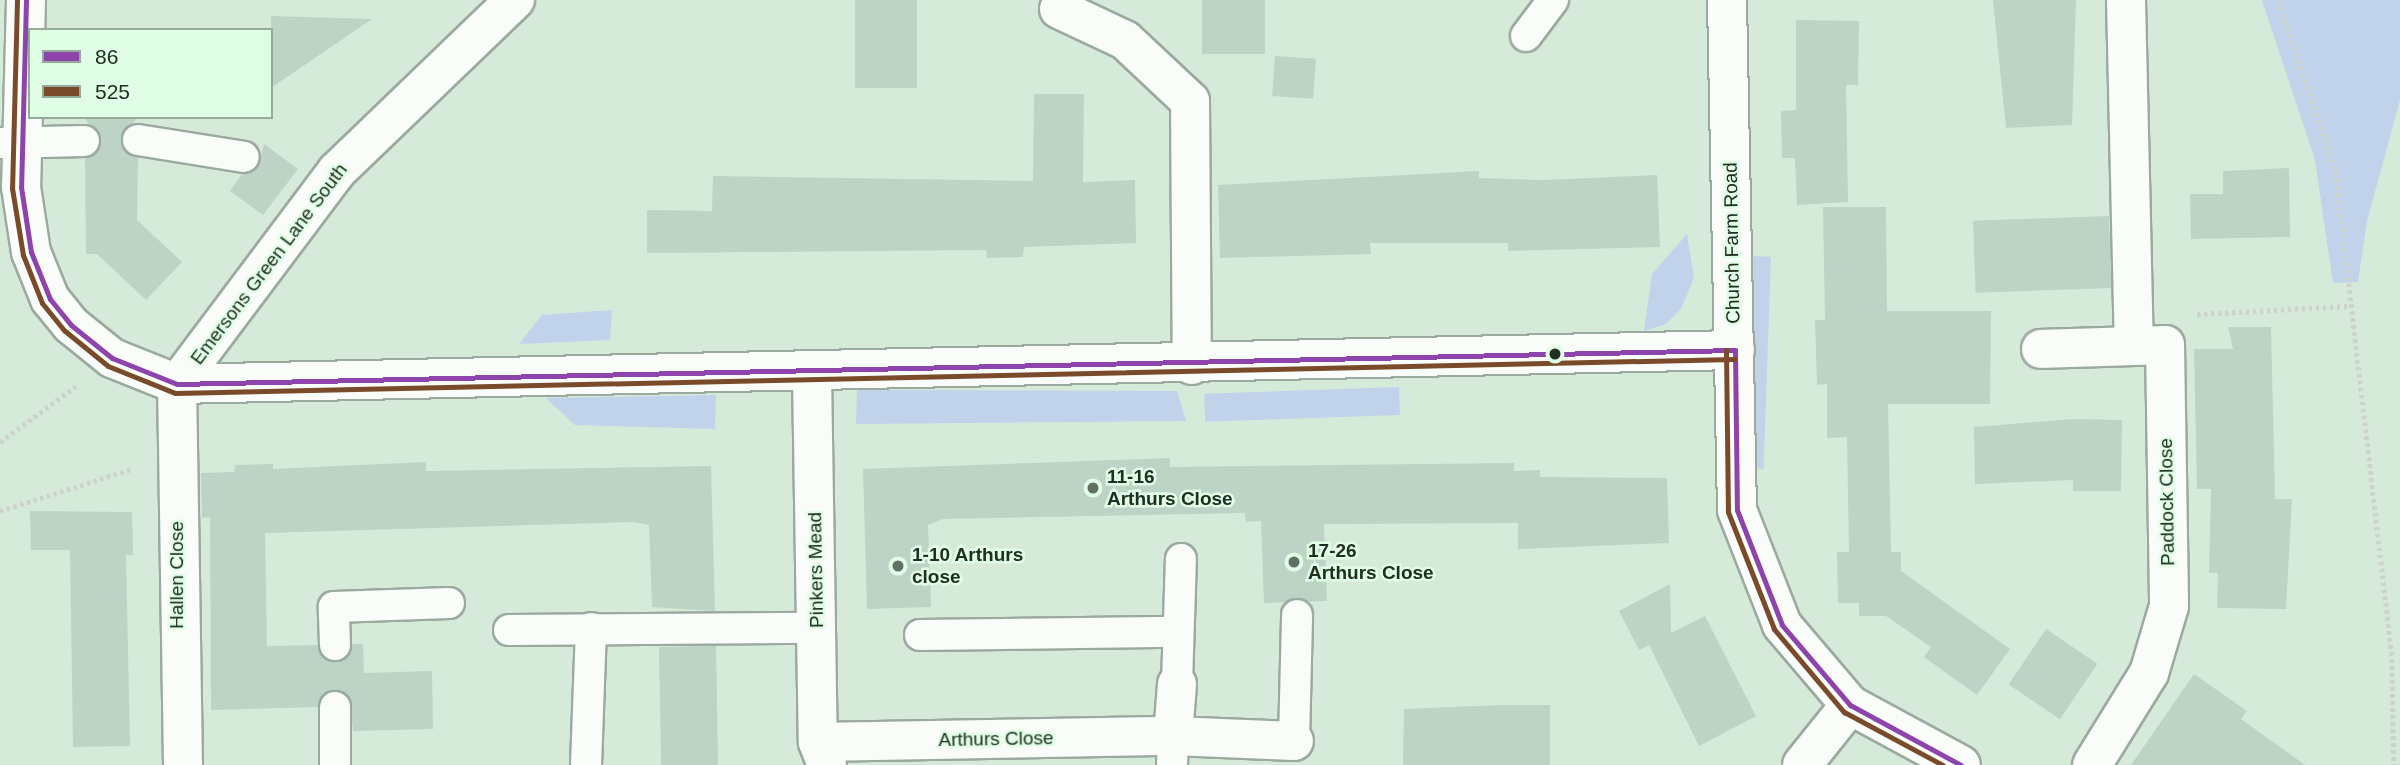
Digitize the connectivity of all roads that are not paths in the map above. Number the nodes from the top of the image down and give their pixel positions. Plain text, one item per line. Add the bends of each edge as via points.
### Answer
1 (26, 0) edge
2 (516, 0) edge
3 (1553, 0) edge
4 (1727, 0) edge
5 (2126, 0) edge
6 (1059, 9) dead end
7 (1526, 36) dead end
8 (138, 140) dead end
9 (85, 141) dead end
10 (11, 143) edge
11 (244, 157) dead end
12 (2134, 332) junction
13 (2041, 349) dead end
14 (1735, 350) junction
15 (1192, 365) junction
16 (812, 374) junction
17 (177, 384) junction
18 (1181, 559) dead end
19 (449, 603) dead end
20 (1297, 615) dead end
21 (591, 628) junction
22 (817, 628) junction
23 (509, 629) dead end
24 (1178, 632) junction
25 (920, 635) dead end
26 (335, 645) dead end
27 (1177, 684) joint
28 (1850, 705) junction
29 (335, 707) dead end
30 (1294, 741) joint
31 (1172, 751) edge
32 (822, 753) edge
33 (183, 765) edge
34 (335, 765) edge
35 (586, 765) edge
36 (1802, 765) edge
37 (1961, 765) edge
38 (2092, 765) edge

1 - 10 street
2 - 17 street, Emersons Green Lane South via 337,171
3 - 7 lane
4 - 14 street, Church Farm Road
5 - 12 street
6 - 15 street via 1125,40 1190,101
8 - 11 lane
9 - 10 lane
10 - 17 street via 31,253 50,299 112,358
12 - 13 street, Paddock Close
12 - 38 street, Paddock Close via 2165,345 2169,606 2149,673
14 - 15 street via 1355,355
14 - 28 street, Church Farm Road via 1737,510 1782,625
15 - 16 street
16 - 17 street
16 - 22 street, Pinkers Mead
17 - 33 street, Hallen Close
18 - 24 lane
19 - 26 lane via 334,607
20 - 30 lane
21 - 22 lane
21 - 23 lane
21 - 35 lane
22 - 32 street, Pinkers Mead
24 - 25 lane
24 - 27 lane
27 - 31 street
28 - 36 street
28 - 37 street, Church Farm Road
29 - 34 lane
30 - 31 street, Arthurs Close
31 - 32 street, Arthurs Close

